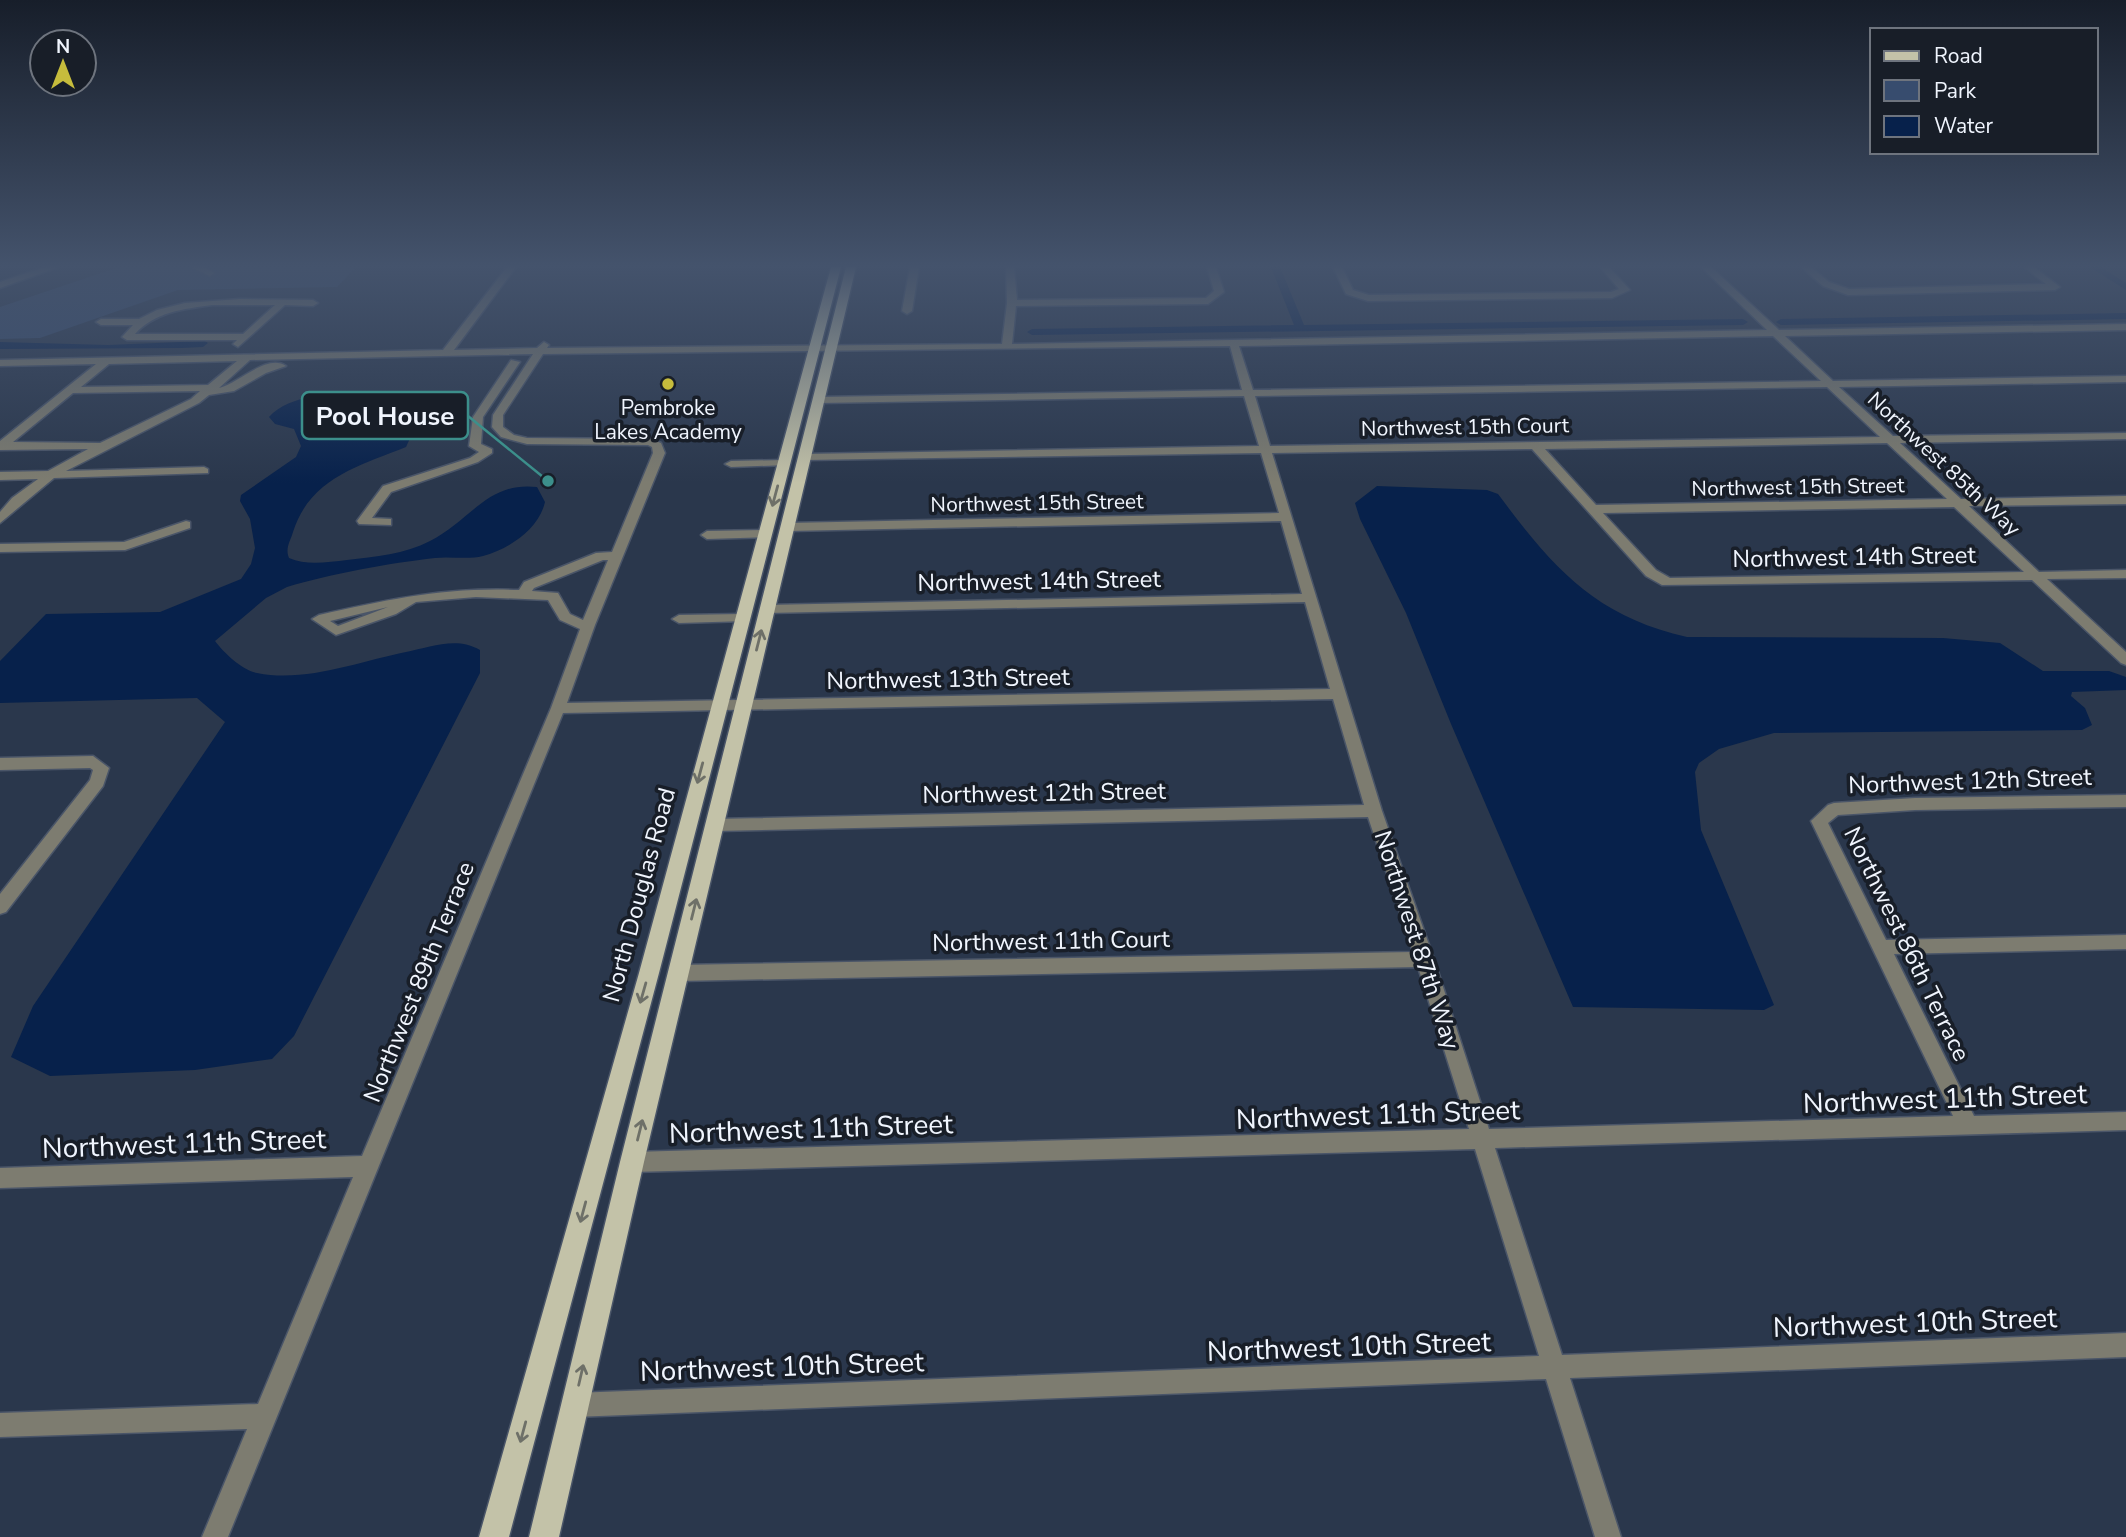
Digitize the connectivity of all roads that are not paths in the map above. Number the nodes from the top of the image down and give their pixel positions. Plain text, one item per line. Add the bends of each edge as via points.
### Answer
1 (229, 339) edge
2 (243, 339) edge
3 (457, 339) edge
4 (817, 339) edge
5 (834, 339) edge
6 (1008, 339) edge
7 (1387, 339) edge
8 (1781, 339) edge
9 (1233, 341) junction
10 (1008, 343) junction
11 (815, 345) junction
12 (832, 345) junction
13 (543, 347) junction
14 (449, 349) junction
15 (217, 355) junction
16 (251, 355) junction
17 (0, 356) edge
18 (105, 361) junction
19 (0, 363) edge
20 (0, 370) edge
21 (2126, 379) edge
22 (1830, 384) junction
23 (71, 390) junction
24 (212, 390) junction
25 (1248, 393) junction
26 (819, 400) junction
27 (799, 407) junction
28 (2126, 436) edge
29 (511, 438) junction
30 (1892, 440) junction
31 (1535, 444) junction
32 (1, 446) edge
33 (102, 446) junction
34 (1267, 449) junction
35 (488, 451) junction
36 (806, 453) junction
37 (783, 463) junction
38 (731, 464) dead end
39 (204, 471) dead end
40 (52, 474) junction
41 (0, 475) edge
42 (2126, 500) edge
43 (1958, 503) junction
44 (1596, 509) junction
45 (1286, 517) junction
46 (0, 519) edge
47 (387, 522) dead end
48 (186, 525) dead end
49 (788, 527) junction
50 (764, 534) junction
51 (707, 535) dead end
52 (0, 548) edge
53 (616, 556) junction
54 (2126, 574) edge
55 (2035, 575) junction
56 (524, 594) junction
57 (1312, 598) junction
58 (406, 600) junction
59 (767, 609) junction
60 (742, 618) junction
61 (680, 619) dead end
62 (588, 625) junction
63 (2126, 660) edge
64 (1339, 694) junction
65 (742, 706) junction
66 (717, 707) junction
67 (558, 708) junction
68 (0, 764) edge
69 (2126, 801) edge
70 (1374, 811) junction
71 (1819, 821) joint
72 (715, 825) junction
73 (0, 907) edge
74 (2126, 942) edge
75 (1883, 947) junction
76 (1425, 959) junction
77 (678, 973) junction
78 (2126, 1121) edge
79 (1969, 1127) junction
80 (1482, 1140) junction
81 (632, 1162) junction
82 (370, 1166) junction
83 (0, 1178) edge
84 (2126, 1345) edge
85 (1554, 1368) junction
86 (574, 1405) junction
87 (265, 1416) junction
88 (0, 1424) edge
89 (215, 1537) edge
90 (494, 1537) edge
91 (544, 1537) edge
92 (1608, 1537) edge

1 - 15 street
2 - 15 street
3 - 14 street
4 - 11 main road, North Douglas Road
5 - 12 main road
6 - 10 street
7 - 9 street
8 - 22 street, Northwest 85th Way
9 - 10 street
9 - 25 street, Northwest 87th Way
10 - 12 street
11 - 12 street
11 - 13 street
11 - 27 main road, North Douglas Road
12 - 26 main road
13 - 14 street
13 - 29 street via 496,419 499,431
14 - 16 street
15 - 16 street
15 - 18 street
16 - 24 street
17 - 18 street
18 - 19 street
18 - 20 street
18 - 23 street
21 - 22 street
22 - 25 street
22 - 30 street, Northwest 85th Way
23 - 24 street
23 - 32 street
24 - 33 street via 175,413
24 - 35 street via 228,393 274,366 515,362 478,417 474,444
25 - 26 street
25 - 34 street, Northwest 87th Way
26 - 36 main road
27 - 36 main road via 806,413 801,435
27 - 37 main road, North Douglas Road
28 - 30 street, Northwest 15th Court
29 - 35 street
29 - 53 street, Northwest 89th Terrace via 536,442 640,440 657,445 659,453
30 - 31 street, Northwest 15th Court
30 - 43 street, Northwest 85th Way
31 - 34 street, Northwest 15th Court
31 - 44 street
32 - 33 street
33 - 40 street
34 - 36 street, Northwest 15th Court
34 - 45 street, Northwest 87th Way
35 - 47 street via 387,489 363,521
36 - 49 main road
37 - 38 street
37 -> 50 main road, North Douglas Road
39 - 40 street
40 - 41 street
40 - 46 street
42 - 43 street, Northwest 15th Street
43 - 44 street, Northwest 15th Street
43 - 55 street, Northwest 85th Way
44 - 55 street, Northwest 14th Street via 1651,573 1667,582
45 - 49 street, Northwest 15th Street
45 - 57 street, Northwest 87th Way
48 - 52 street via 125,547
49 - 59 main road
50 - 51 street
50 - 60 main road, North Douglas Road
53 - 56 street via 601,556 529,585
53 - 62 street, Northwest 89th Terrace
54 - 55 street, Northwest 14th Street
55 - 63 street, Northwest 85th Way
56 - 58 street
56 - 62 street via 553,596 559,613 575,625
57 - 59 street, Northwest 14th Street
57 - 64 street, Northwest 87th Way
58 - 58 street via 377,605 319,619 336,631 391,611
65 -> 59 main road
60 - 61 street
60 - 66 main road, North Douglas Road
62 - 67 street, Northwest 89th Terrace
64 - 65 street, Northwest 13th Street
64 - 70 street, Northwest 87th Way
65 - 66 street, Northwest 13th Street
65 - 72 main road
66 - 67 street, Northwest 13th Street
66 -> 90 main road, North Douglas Road
67 - 82 street, Northwest 89th Terrace
68 - 73 street via 93,762 101,768 97,782
69 - 71 street, Northwest 12th Street via 1834,809
70 - 72 street, Northwest 12th Street
70 - 76 street, Northwest 87th Way
71 - 75 street, Northwest 86th Terrace
77 -> 72 main road
74 - 75 street
75 - 79 street, Northwest 86th Terrace
76 - 77 street, Northwest 11th Court
76 - 80 street, Northwest 87th Way
81 -> 77 main road
78 - 79 street, Northwest 11th Street
79 - 80 street, Northwest 11th Street
80 - 81 street, Northwest 11th Street
80 - 85 street, Northwest 87th Way
86 -> 81 main road
82 - 83 street, Northwest 11th Street
82 - 87 street, Northwest 89th Terrace
84 - 85 street, Northwest 10th Street
85 - 86 street, Northwest 10th Street
85 - 92 street, Northwest 87th Way
86 - 91 main road
87 - 88 street
87 - 89 street, Northwest 89th Terrace

